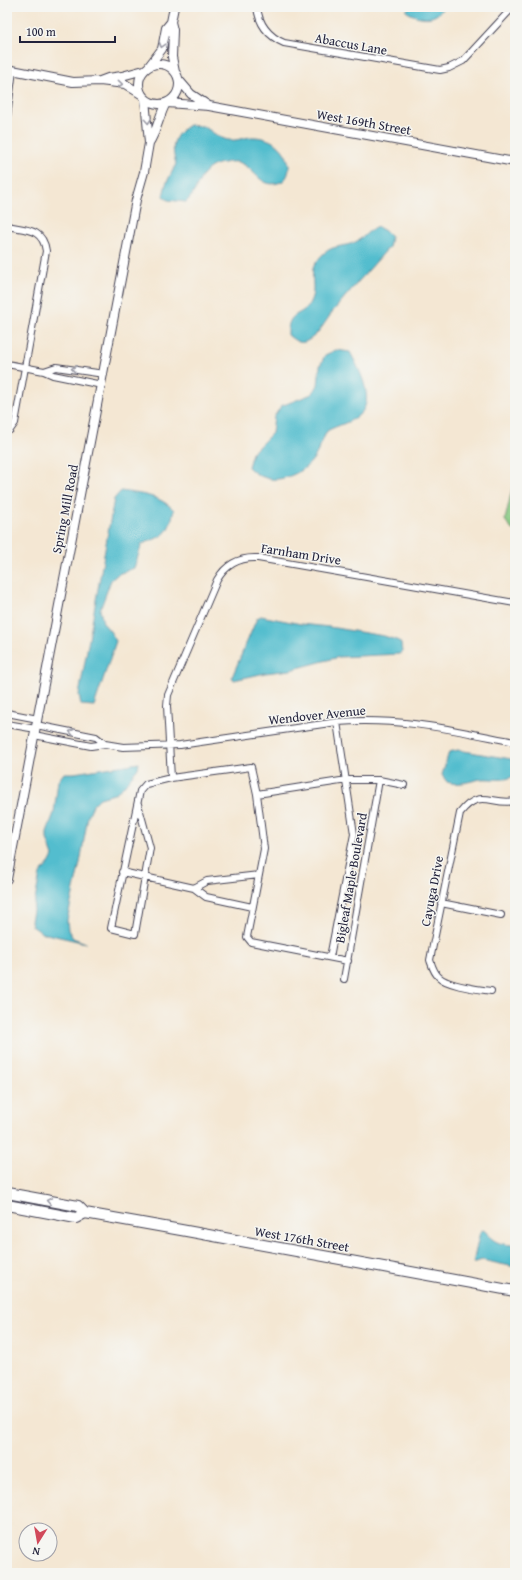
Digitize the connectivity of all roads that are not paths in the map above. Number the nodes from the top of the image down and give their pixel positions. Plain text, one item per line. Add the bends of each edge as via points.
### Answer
1 (174, 7) edge
2 (257, 7) edge
3 (513, 7) edge
4 (171, 22) junction
5 (147, 68) junction
6 (10, 70) edge
7 (175, 72) junction
8 (179, 80) junction
9 (100, 81) junction
10 (143, 97) junction
11 (166, 103) junction
12 (209, 106) junction
13 (7, 118) edge
14 (149, 143) junction
15 (515, 162) edge
16 (7, 226) edge
17 (7, 364) edge
18 (24, 367) junction
19 (44, 371) junction
20 (104, 374) junction
21 (102, 385) junction
22 (7, 432) edge
23 (515, 603) edge
24 (7, 714) edge
25 (337, 722) junction
26 (7, 724) edge
27 (36, 727) junction
28 (515, 742) edge
29 (105, 744) junction
30 (169, 746) junction
31 (171, 778) junction
32 (346, 780) junction
33 (380, 780) junction
34 (404, 785) dead end
35 (257, 794) junction
36 (515, 801) edge
37 (138, 804) junction
38 (122, 872) junction
39 (259, 875) junction
40 (145, 877) junction
41 (7, 879) edge
42 (194, 888) junction
43 (441, 903) junction
44 (252, 907) junction
45 (501, 915) dead end
46 (330, 957) junction
47 (348, 961) junction
48 (344, 979) dead end
49 (491, 991) dead end
50 (7, 1193) edge
51 (7, 1205) edge
52 (85, 1213) junction
53 (515, 1291) edge

1 - 4 street
2 - 3 street, Abaccus Lane via 264,28 284,43 440,70 463,61
4 -> 5 street via 166,28 162,49
4 - 7 street
5 - 7 street via 160,64 167,65
5 - 9 street
5 - 10 street via 139,78 138,84
6 - 9 street via 73,82
6 - 13 street
7 - 8 street
8 - 11 street via 177,94
8 - 12 street, West 169th Street via 191,94
9 -> 10 street via 125,84
10 - 11 street via 154,104
10 -> 14 street, Spring Mill Road
11 - 12 street, West 169th Street
11 - 14 street, Spring Mill Road via 155,134
12 - 15 street, West 169th Street
14 - 20 street, Spring Mill Road
16 - 18 street via 36,232 43,238 46,251
17 - 18 street
18 - 19 street
18 - 22 street via 14,423
20 -> 19 street via 56,367
19 - 21 street
20 - 21 street, Spring Mill Road
21 - 27 street, Spring Mill Road
23 - 30 street, Farnham Drive via 258,558 234,562 217,580 168,695
24 - 27 street
25 - 28 street, Wendover Avenue via 386,720 430,725
25 - 30 street, Wendover Avenue
25 - 32 street, Bigleaf Maple Boulevard
26 - 27 street
29 -> 27 street, Wendover Avenue via 96,738
27 - 29 street via 91,746
27 - 41 street, Spring Mill Road
29 - 30 street, Wendover Avenue via 124,747
30 - 31 street
31 - 35 street via 251,767
31 - 37 street via 146,784 140,792
32 - 33 street
32 - 35 street
32 - 46 street, Bigleaf Maple Boulevard via 354,834
33 - 34 street
33 - 47 street, Bigleaf Maple Boulevard
35 - 39 street via 264,849
36 - 43 street, Cayuga Drive via 477,799 460,813
37 - 38 street
37 - 40 street via 150,848
38 - 40 street
38 - 40 street via 111,928 135,934
39 - 42 street via 207,881
39 - 44 street
40 - 42 street
42 - 44 street via 206,897
43 - 45 street
43 - 49 street, Cayuga Drive via 430,960 434,971 439,978 451,983
44 - 46 street via 247,937 251,942
46 - 47 street
47 - 48 street, Bigleaf Maple Boulevard
52 -> 50 main road, West 176th Street via 78,1206
51 - 52 main road, West 176th Street via 76,1218
52 - 53 main road, West 176th Street

